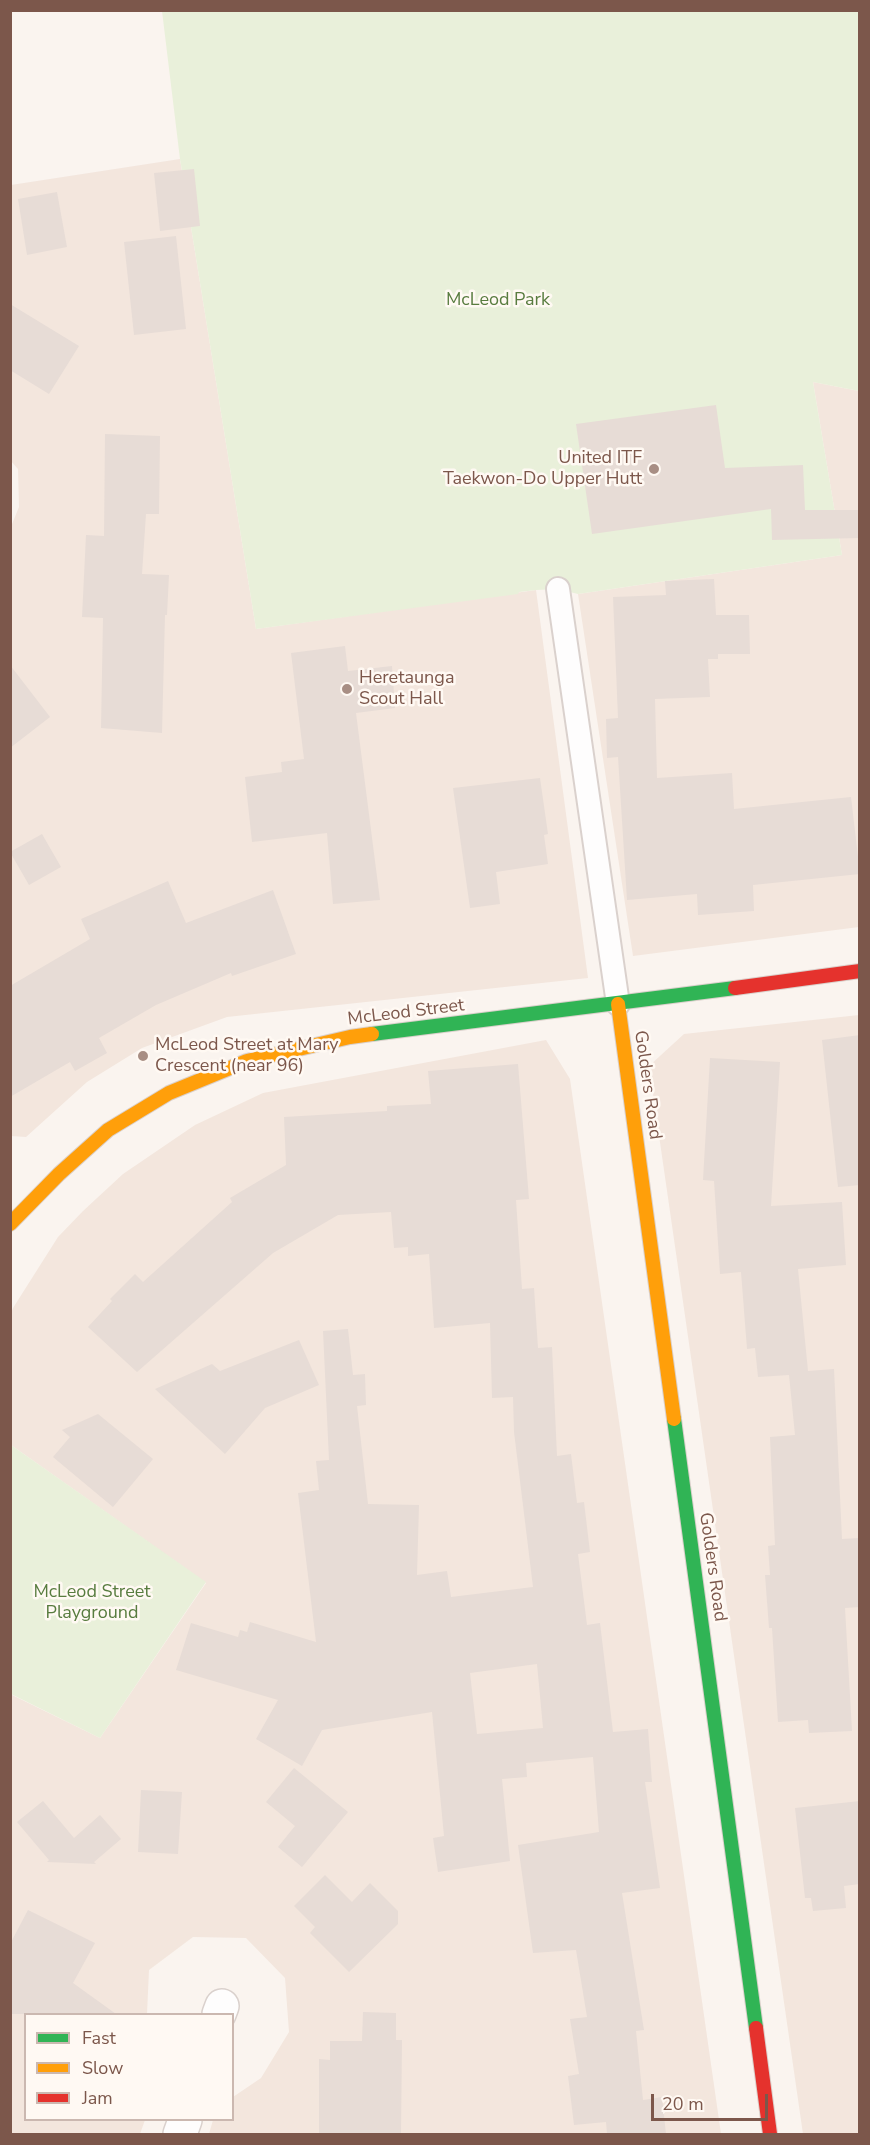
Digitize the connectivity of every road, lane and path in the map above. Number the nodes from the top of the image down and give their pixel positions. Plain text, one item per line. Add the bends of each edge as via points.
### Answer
1 (558, 589) dead end
2 (860, 971) edge
3 (618, 1004) junction
4 (12, 1220) edge
5 (770, 2134) edge

1 - 3 lane
2 - 3 street, McLeod Street
3 - 4 street, McLeod Street via 350,1037 247,1061 170,1093 108,1130
3 - 5 street, Golders Road

